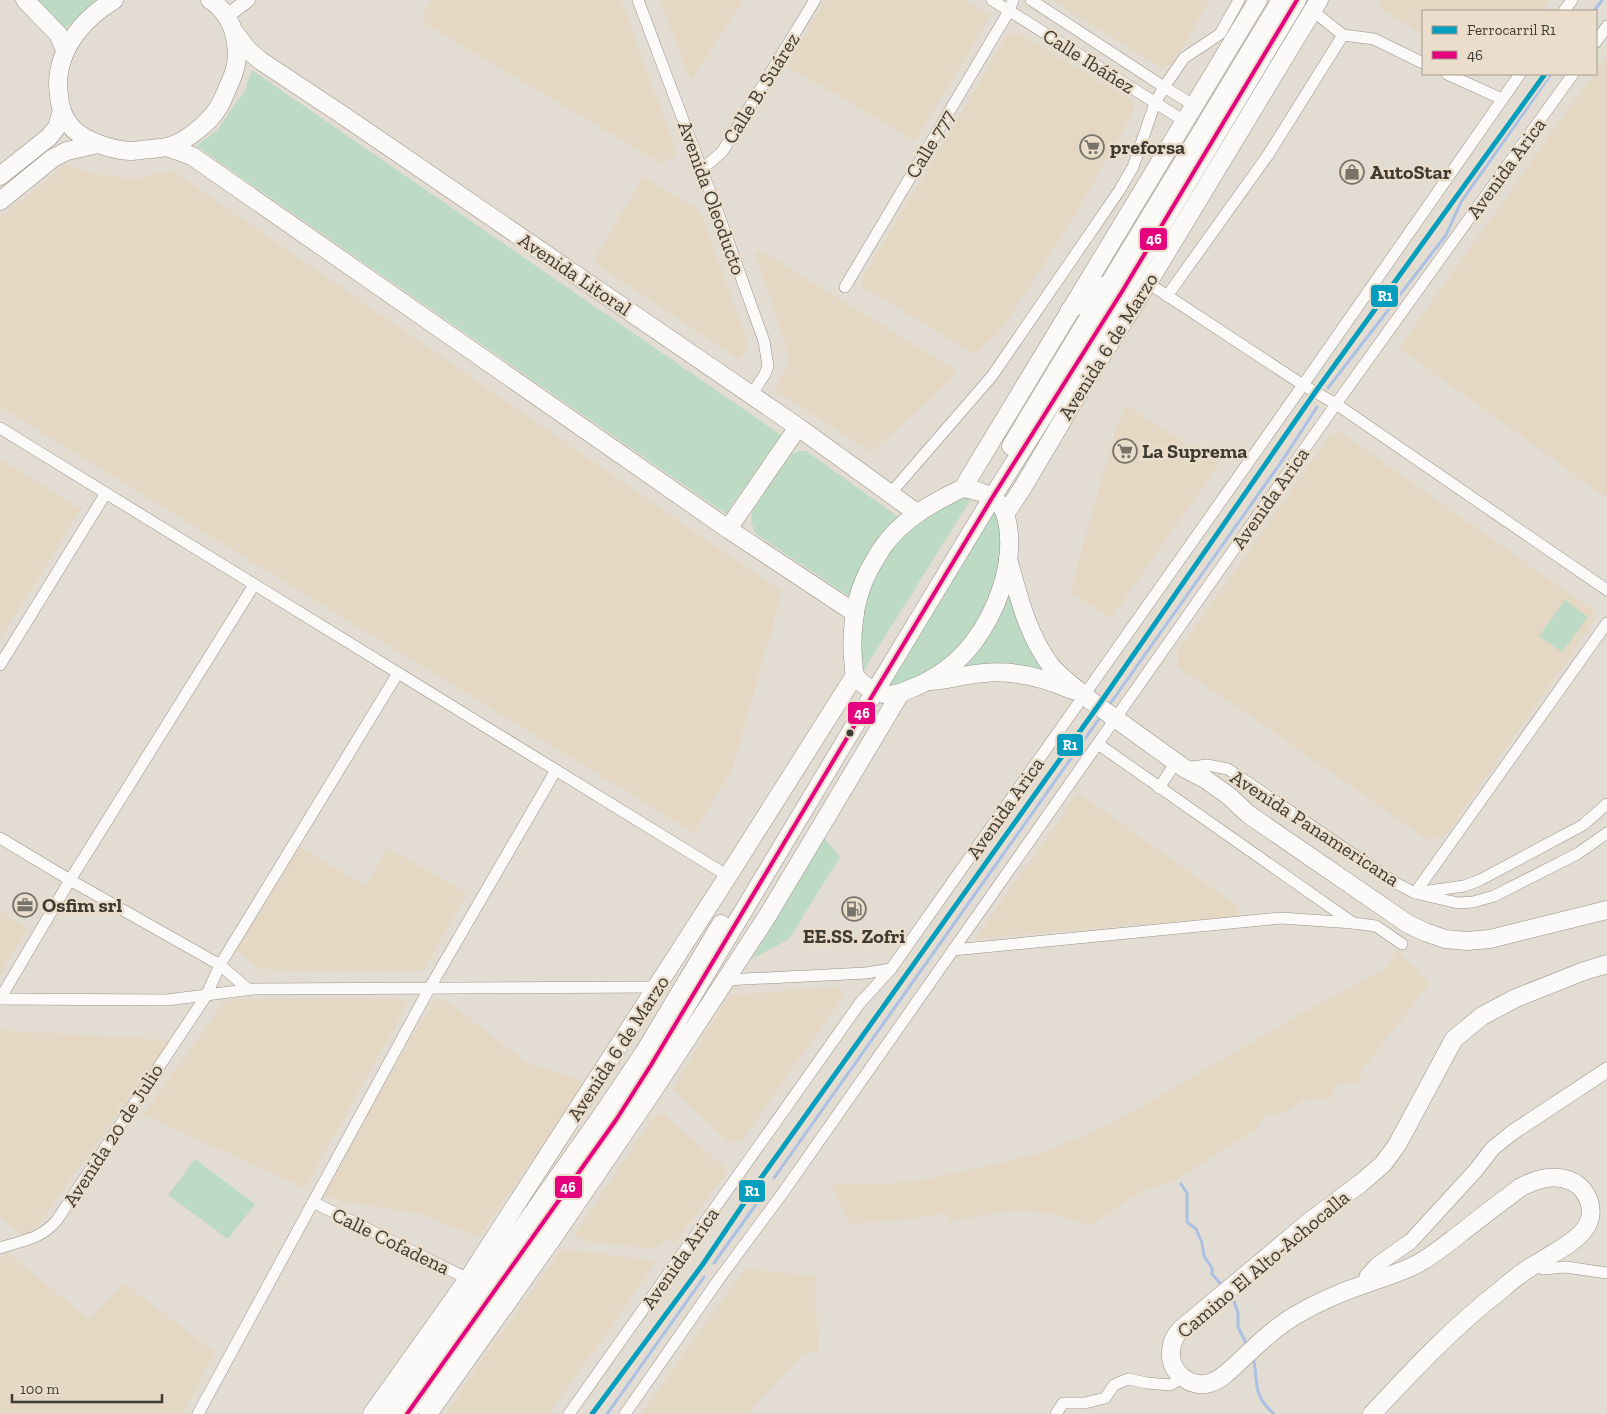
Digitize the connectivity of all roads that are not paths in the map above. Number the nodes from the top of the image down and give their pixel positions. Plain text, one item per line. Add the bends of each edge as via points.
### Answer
1 (25, 0) edge
2 (114, 0) edge
3 (210, 0) edge
4 (248, 0) edge
5 (638, 0) edge
6 (815, 0) edge
7 (992, 0) edge
8 (1031, 0) edge
9 (1239, 0) edge
10 (1258, 0) edge
11 (1281, 0) edge
12 (1297, 0) edge
13 (1011, 5) edge
14 (1316, 6) edge
15 (227, 16) junction
16 (1607, 26) edge
17 (235, 33) junction
18 (1344, 35) junction
19 (1597, 41) edge
20 (65, 50) junction
21 (1422, 62) edge
22 (1449, 75) edge
23 (1519, 75) edge
24 (1572, 75) edge
25 (1164, 87) junction
26 (1502, 99) junction
27 (1155, 103) junction
28 (1195, 106) junction
29 (62, 112) junction
30 (1186, 122) junction
31 (98, 144) junction
32 (167, 147) junction
33 (701, 170) junction
34 (0, 176) edge
35 (0, 201) edge
36 (1111, 281) junction
37 (1148, 283) junction
38 (845, 287) dead end
39 (1167, 296) junction
40 (1069, 311) junction
41 (1303, 385) junction
42 (751, 395) junction
43 (1336, 404) junction
44 (798, 427) junction
45 (0, 428) edge
46 (963, 488) junction
47 (106, 493) junction
48 (890, 494) junction
49 (988, 495) junction
50 (917, 512) junction
51 (1006, 513) junction
52 (728, 529) junction
53 (1008, 559) junction
54 (254, 584) junction
55 (1607, 590) edge
56 (855, 613) junction
57 (1607, 623) edge
58 (0, 665) edge
59 (398, 673) junction
60 (930, 681) junction
61 (865, 684) junction
62 (900, 694) junction
63 (1084, 695) junction
64 (1116, 719) junction
65 (1098, 744) junction
66 (1180, 765) junction
67 (556, 770) junction
68 (1159, 788) junction
69 (1607, 804) edge
70 (1607, 833) edge
71 (0, 838) edge
72 (728, 876) junction
73 (70, 880) junction
74 (1415, 893) junction
75 (1607, 910) edge
76 (1353, 923) junction
77 (1402, 944) dead end
78 (953, 950) junction
79 (1607, 964) edge
80 (220, 965) junction
81 (890, 969) junction
82 (725, 980) junction
83 (657, 987) junction
84 (429, 989) junction
85 (248, 990) junction
86 (206, 996) junction
87 (0, 999) edge
88 (688, 1038) junction
89 (651, 1066) junction
90 (1607, 1070) edge
91 (313, 1202) junction
92 (0, 1248) edge
93 (1534, 1264) junction
94 (1607, 1273) edge
95 (468, 1279) junction
96 (1367, 1283) junction
97 (1182, 1378) junction
98 (198, 1414) edge
99 (372, 1414) edge
100 (391, 1414) edge
101 (407, 1414) edge
102 (428, 1414) edge
103 (569, 1414) edge
104 (625, 1414) edge
105 (1056, 1414) edge
106 (1372, 1414) edge

1 - 20 main road via 58,34
2 - 20 main road via 78,30
3 - 15 main road
4 - 15 street
5 - 33 street, Avenida Oleoducto
6 - 33 street, Calle B. Suárez via 722,152
7 - 13 street, Calle Ibáñez
8 - 25 street, Calle Ibáñez
9 - 25 street via 1220,34 1184,58
10 - 28 main road
11 - 36 main road, Avenida 6 de Marzo
12 - 49 main road, Avenida 6 de Marzo via 1123,290
13 - 27 street, Calle Ibáñez
13 - 38 street, Calle 777
14 - 18 street
14 - 37 main road, Avenida 6 de Marzo
15 - 17 main road
16 - 19 street
17 - 32 main road via 238,57 218,109 190,135
17 - 42 main road, Avenida Litoral via 261,61
18 - 21 street via 1374,39
18 - 39 street via 1268,155
20 - 29 main road via 58,75
22 - 26 street
23 - 26 street, Avenida Arica
24 - 43 street, Avenida Arica
25 - 27 street
25 - 28 street, Calle Ibáñez
26 - 41 street, Avenida Arica
27 - 30 street, Calle Ibáñez
27 - 48 street via 1133,167 1119,191 992,376
28 - 30 main road
29 - 31 main road via 78,134
29 - 34 main road via 49,137
30 - 40 main road
31 - 32 main road via 130,151
31 - 35 main road via 67,150 53,158
32 - 52 main road via 192,156
33 - 42 street, Avenida Oleoducto via 764,341 768,366
36 - 40 main road
36 - 49 main road, Avenida 6 de Marzo
37 - 39 street
37 - 51 main road, Avenida 6 de Marzo
39 - 41 street
40 - 46 main road
41 - 43 street
41 - 63 street, Avenida Arica
42 - 44 main road, Avenida Litoral
43 - 55 street
43 - 64 street, Avenida Arica
44 - 48 main road, Avenida Litoral
44 - 52 main road
45 - 47 street
46 - 49 main road
46 - 50 main road
47 - 54 street
47 - 58 street
48 - 50 main road, Avenida Litoral
49 - 51 main road
49 - 61 main road, Avenida 6 de Marzo
50 - 56 main road via 883,547 863,582
51 - 53 main road
52 - 56 main road
53 - 60 main road via 1002,585 983,628 954,663
53 - 63 main road via 1034,640 1052,667
54 - 59 street
54 - 73 street
56 - 61 main road via 852,639
57 - 74 street
59 - 67 street
59 - 80 street, Avenida 20 de Julio
60 - 62 main road
60 - 63 main road via 986,673 1019,674 1052,682
61 - 62 main road via 886,696
61 - 72 main road, Avenida 6 de Marzo
61 - 89 main road, Avenida 6 de Marzo
61 - 100 main road, Avenida 6 de Marzo via 645,1052
62 - 82 main road via 768,915
63 - 64 main road
63 - 81 street, Avenida Arica
64 - 65 street, Avenida Arica
64 - 66 main road
65 - 68 street
65 - 78 street, Avenida Arica
66 - 68 street
66 - 74 street, Avenida Panamericana via 1207,765 1228,770
66 - 75 main road via 1201,786 1248,814 1390,912 1444,939 1490,939
67 - 72 street
67 - 84 street
68 - 76 street
69 - 74 street, Avenida Panamericana via 1583,825 1480,880 1464,886
70 - 74 street, Avenida Panamericana via 1577,854 1494,896 1458,903
71 - 73 street
72 - 83 main road, Avenida 6 de Marzo
73 - 80 street
73 - 87 street
76 - 77 street via 1376,926
76 - 78 street via 1280,918
78 - 104 street, Avenida Arica
79 - 97 main road, Camino El Alto-Achocalla via 1516,998 1482,1016 1454,1039 1397,1145 1383,1164 1177,1334 1171,1348 1171,1359
80 - 85 street
80 - 86 street, Avenida 20 de Julio
81 - 82 street
81 - 103 street, Avenida Arica via 860,1003
82 - 88 main road
83 - 84 street
83 - 95 main road, Avenida 6 de Marzo
84 - 85 street
84 - 91 street
85 - 86 street
86 - 87 street via 167,1000
86 - 92 street, Avenida 20 de Julio via 57,1220 33,1238
88 - 89 main road
88 - 102 main road via 552,1240
89 - 101 main road, Avenida 6 de Marzo
90 - 96 main road via 1493,1148 1411,1241 1377,1265 1367,1276
91 - 95 street, Calle Cofadena
91 - 98 street
93 - 94 street via 1543,1269 1571,1267
93 - 96 main road via 1585,1229 1590,1202 1574,1182 1546,1178 1521,1186 1424,1260
93 - 106 main road via 1446,1336
95 - 99 main road, Avenida 6 de Marzo
96 - 97 main road via 1294,1316 1221,1378 1201,1384
97 - 105 street via 1170,1385 1128,1379 1114,1386 1105,1398 1085,1403 1063,1403

